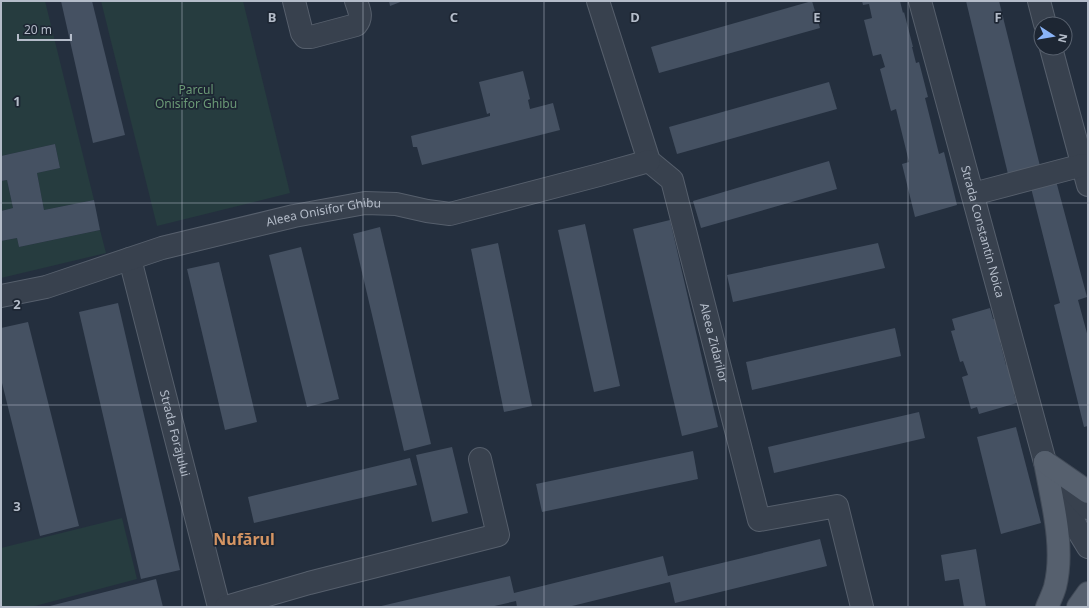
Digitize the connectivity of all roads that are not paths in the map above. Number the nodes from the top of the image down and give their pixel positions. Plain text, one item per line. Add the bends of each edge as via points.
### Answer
1 (294, 1) edge
2 (356, 1) edge
3 (598, 1) edge
4 (920, 1) edge
5 (1039, 1) edge
6 (1043, 16) edge
7 (1053, 56) edge
8 (649, 160) junction
9 (1084, 162) edge
10 (973, 194) junction
11 (130, 259) junction
12 (1, 296) edge
13 (480, 460) dead end
14 (1045, 462) junction
15 (1088, 492) edge
16 (1088, 508) edge
17 (1088, 548) edge
18 (1088, 593) edge
19 (219, 607) edge
20 (226, 607) edge
21 (862, 607) edge
22 (1047, 607) edge
23 (1078, 607) edge

1 - 2 street via 302,33 305,37 311,37 356,25 360,21 360,16
3 - 8 street
4 - 10 street, Strada Constantin Noica
5 - 6 street
7 - 9 street
8 - 11 street, Aleea Onisifor Ghibu via 450,214 396,204 365,203 294,216 170,246
8 - 21 street, Aleea Zidarilor via 672,180 759,520 837,506
9 - 10 street
10 - 14 street, Strada Constantin Noica
11 - 12 street, Aleea Onisifor Ghibu via 46,287
11 - 19 street, Strada Forajului
13 - 20 street via 498,535
14 - 15 main road
14 - 16 street
14 - 17 street, Strada Constantin Noica
14 - 22 main road via 1057,530 1059,559 1055,586
18 - 23 main road

